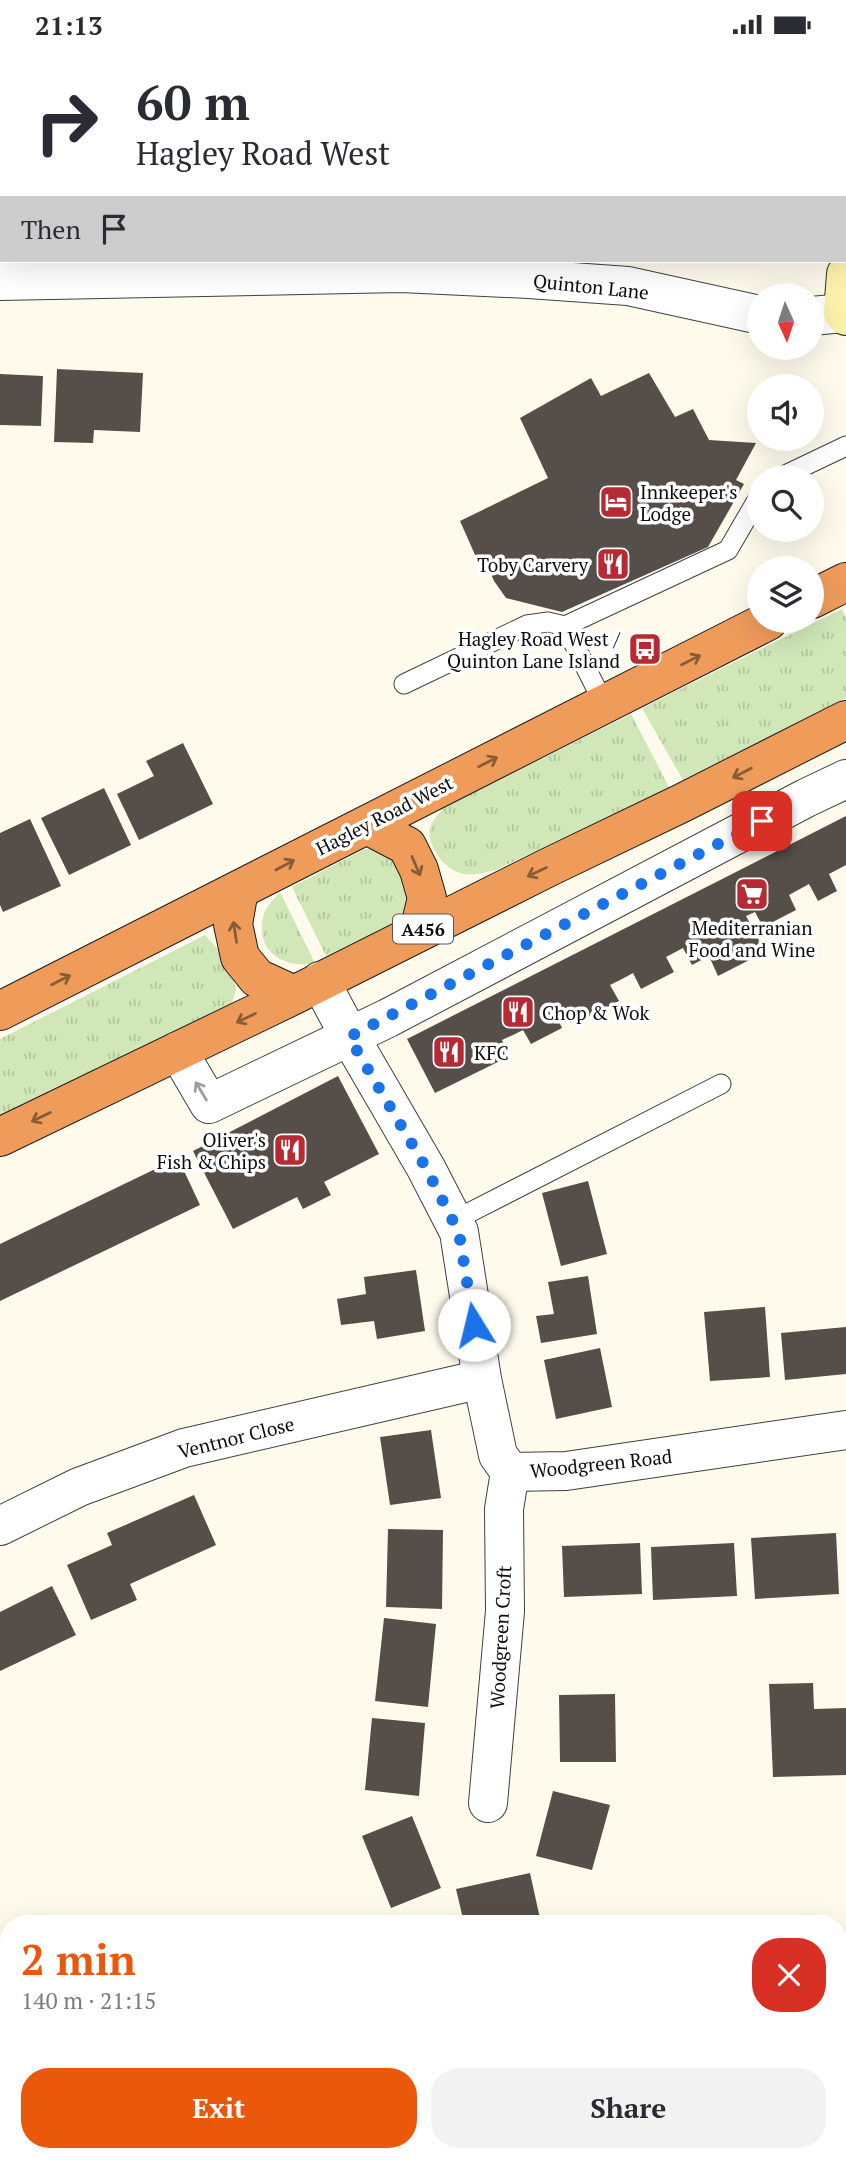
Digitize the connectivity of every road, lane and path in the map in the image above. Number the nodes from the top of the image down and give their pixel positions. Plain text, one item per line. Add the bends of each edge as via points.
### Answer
1 (6, 274) edge
2 (846, 274) edge
3 (747, 313) edge
4 (837, 314) edge
5 (846, 446) edge
6 (806, 465) edge
7 (747, 517) edge
8 (846, 582) edge
9 (824, 593) edge
10 (565, 626) junction
11 (747, 632) edge
12 (404, 684) dead end
13 (604, 704) junction
14 (846, 720) edge
15 (786, 750) junction
16 (846, 779) edge
17 (806, 798) junction
18 (367, 825) junction
19 (239, 890) junction
20 (419, 931) junction
21 (307, 988) junction
22 (0, 1011) edge
23 (349, 1037) junction
24 (178, 1051) junction
25 (721, 1084) dead end
26 (0, 1137) edge
27 (453, 1221) junction
28 (482, 1379) junction
29 (846, 1430) edge
30 (846, 1436) edge
31 (510, 1472) junction
32 (0, 1526) edge
33 (488, 1803) dead end

1 - 3 street, Quinton Lane via 401,273 529,279 628,286
2 - 4 street
5 - 6 lane
7 - 10 lane via 728,550
8 - 9 highway
10 - 12 lane via 548,622 527,625
10 - 13 lane
13 -> 11 highway, Hagley Road West
18 -> 13 highway, Hagley Road West
14 - 15 highway, A456
15 - 17 street
15 -> 20 highway, A456
16 - 17 street
17 - 23 street
19 -> 18 highway, Hagley Road West
18 -> 20 highway via 407,846 419,870 427,898
21 -> 19 highway via 257,978 240,957 233,924
22 -> 19 highway, Hagley Road West
20 - 21 highway, A456
21 - 23 street, Woodgreen Road
21 -> 24 highway, A456
23 -> 24 street via 209,1104
23 - 27 street, Woodgreen Road
24 -> 26 highway, A456
25 - 27 lane
27 - 28 street, Woodgreen Road via 459,1233
28 - 31 street, Woodgreen Road via 498,1455
28 - 32 street, Ventnor Close via 184,1448 79,1487
29 - 30 street, Woodgreen Road
29 - 31 street, Woodgreen Road via 566,1471
31 - 33 street, Woodgreen Croft via 504,1510 505,1611

